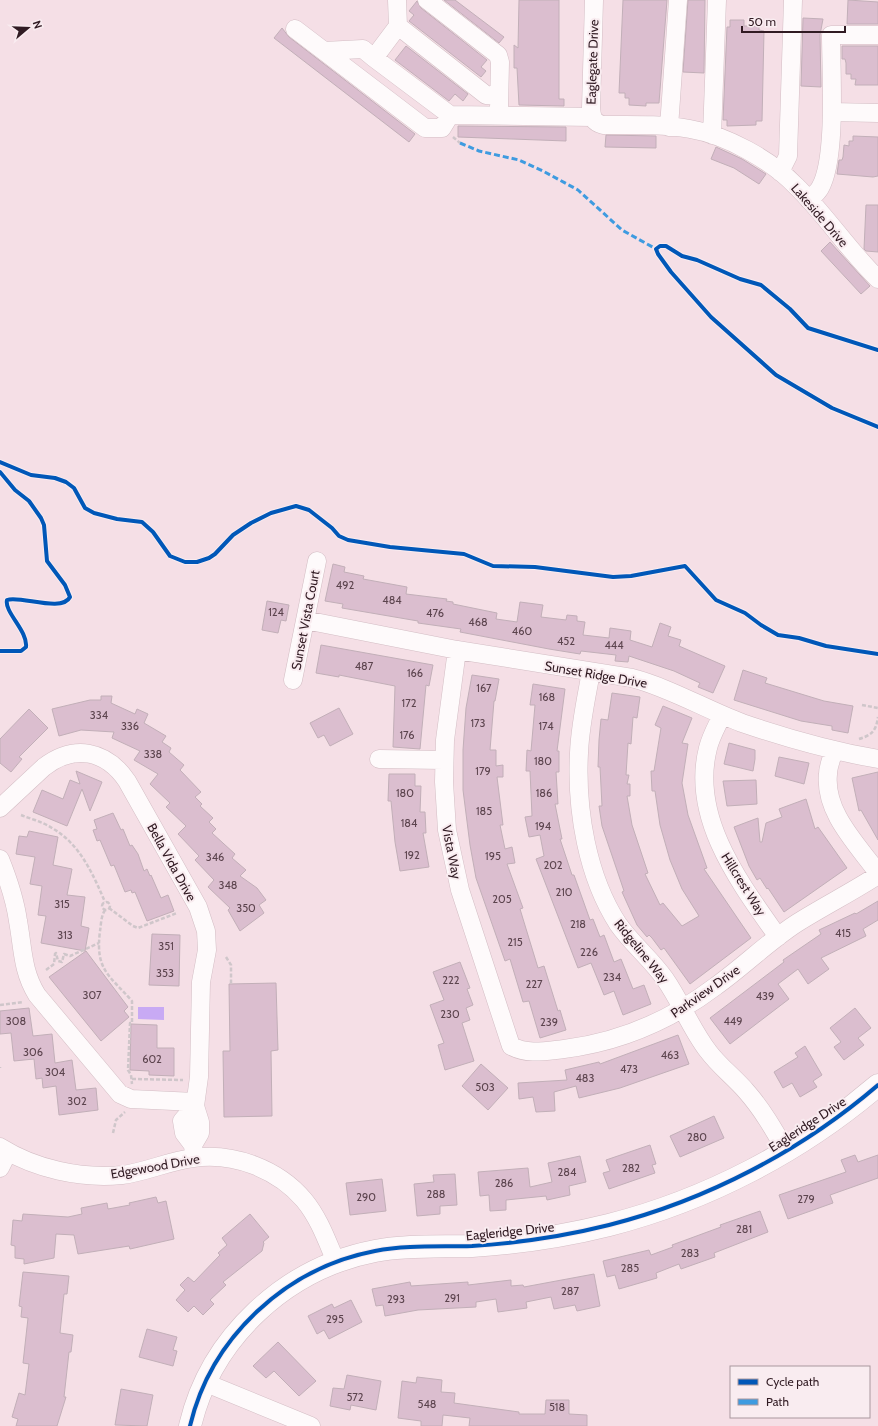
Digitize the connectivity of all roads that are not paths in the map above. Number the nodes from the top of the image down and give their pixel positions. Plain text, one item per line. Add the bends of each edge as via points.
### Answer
1 (397, 0) edge
2 (427, 0) edge
3 (594, 0) edge
4 (678, 0) edge
5 (717, 0) edge
6 (793, 0) edge
7 (398, 26) junction
8 (295, 29) dead end
9 (878, 35) edge
10 (324, 51) junction
11 (374, 58) junction
12 (499, 96) junction
13 (832, 112) junction
14 (878, 113) edge
15 (450, 115) junction
16 (499, 116) junction
17 (594, 120) junction
18 (669, 127) junction
19 (712, 135) junction
20 (780, 172) junction
21 (809, 200) junction
22 (878, 279) edge
23 (317, 561) dead end
24 (305, 620) junction
25 (457, 650) junction
26 (591, 672) junction
27 (293, 680) dead end
28 (722, 715) junction
29 (834, 750) junction
30 (379, 759) dead end
31 (878, 759) edge
32 (444, 760) junction
33 (0, 808) edge
34 (0, 859) edge
35 (878, 874) edge
36 (778, 937) junction
37 (683, 1009) junction
38 (511, 1046) joint
39 (878, 1085) edge
40 (195, 1104) junction
41 (4, 1150) edge
42 (194, 1151) junction
43 (786, 1151) junction
44 (0, 1168) edge
45 (336, 1262) junction
46 (206, 1383) junction
47 (190, 1426) edge
48 (311, 1426) edge

1 - 7 street
2 - 12 street via 498,55
3 - 17 street, Eaglegate Drive
4 - 18 street
5 - 19 street
6 - 20 street via 788,156
7 - 11 street
7 - 12 street via 486,95
8 - 10 street
9 - 13 street via 831,35
10 - 11 street via 363,49
10 - 15 street via 425,128 442,128
11 - 15 street
12 - 16 street
13 - 14 street
13 - 21 street via 827,166 820,188
15 - 16 street, Lakeside Drive
16 - 17 street, Lakeside Drive
17 - 18 street, Lakeside Drive via 603,125
18 - 19 street, Lakeside Drive via 691,129
19 - 20 street, Lakeside Drive via 750,152
20 - 21 street, Lakeside Drive
21 - 22 street, Lakeside Drive
23 - 24 street, Sunset Vista Court
24 - 25 street, Sunset Ridge Drive
24 - 27 street, Sunset Vista Court
25 - 26 street, Sunset Ridge Drive
25 - 32 street, Vista Way via 446,720
26 - 28 street, Sunset Ridge Drive via 644,681
26 - 37 street, Ridgeline Way via 581,734 578,774 582,819 592,865 607,904 618,923 633,944 657,968
28 - 29 street, Sunset Ridge Drive
28 - 36 street, Hillcrest Way via 708,750 704,788 707,803 718,838 734,873
29 - 31 street, Sunset Ridge Drive
29 - 35 street via 827,780 832,806
30 - 32 street
32 - 38 street, Vista Way via 447,830 453,864
33 - 40 street, Bella Vida Drive via 51,761 68,754 87,753 106,759 122,773 198,907 204,923 206,950 202,973 199,1077
34 - 40 street via 14,901 24,966 37,995 124,1097
35 - 36 street, Parkview Drive
36 - 37 street, Parkview Drive via 717,986
37 - 38 street, Parkview Drive via 634,1032 592,1044 538,1052 519,1050
37 - 43 street, Ridgeline Way via 708,1051 756,1103
39 - 43 main road, Eagleridge Drive via 830,1122
40 - 42 street via 182,1121 184,1133
41 - 42 street, Edgewood Drive via 53,1169 101,1175 139,1172
41 - 44 street
42 - 45 street, Edgewood Drive via 252,1164 279,1179 304,1200 323,1231
43 - 45 main road, Eagleridge Drive via 730,1180 667,1207 608,1225 522,1241 473,1246 395,1248 369,1252
45 - 46 main road, Eagleridge Drive via 304,1276 262,1306 238,1330
46 - 47 main road, Eagleridge Drive
46 - 48 street

